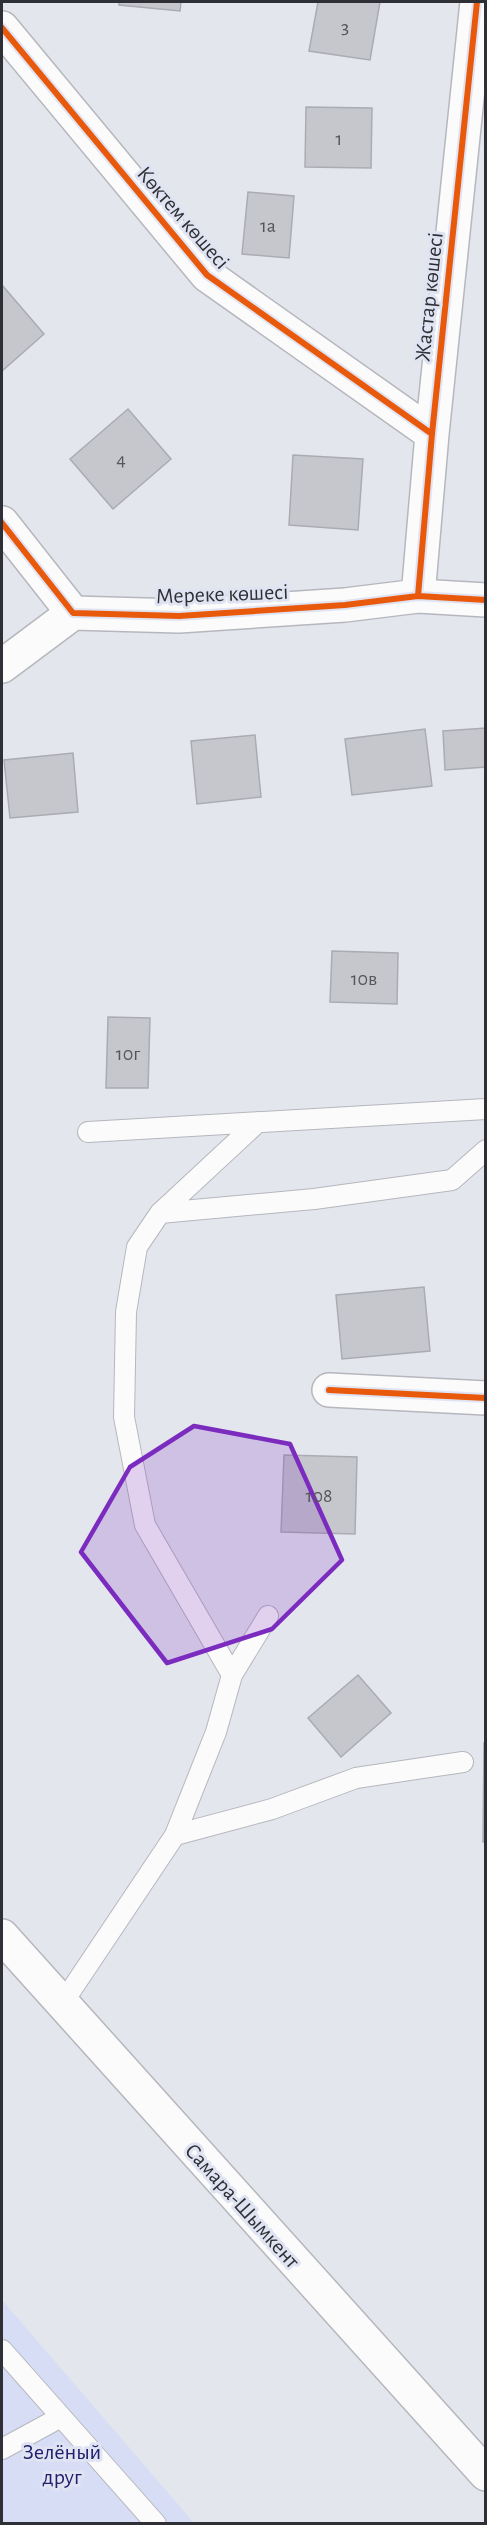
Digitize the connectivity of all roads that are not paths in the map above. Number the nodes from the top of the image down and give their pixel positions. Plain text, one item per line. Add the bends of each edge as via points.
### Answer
1 (3, 2) edge
2 (477, 2) edge
3 (2, 28) edge
4 (432, 434) junction
5 (2, 523) edge
6 (418, 596) junction
7 (486, 600) edge
8 (73, 613) junction
9 (2, 666) edge
10 (486, 1109) edge
11 (258, 1122) junction
12 (88, 1132) dead end
13 (486, 1150) edge
14 (160, 1213) junction
15 (329, 1390) dead end
16 (486, 1398) edge
17 (268, 1616) dead end
18 (232, 1675) junction
19 (463, 1762) dead end
20 (176, 1834) junction
21 (2, 1936) edge
22 (62, 2004) junction
23 (2, 2350) edge
24 (61, 2416) junction
25 (2, 2449) edge
26 (486, 2474) edge
27 (156, 2523) edge

1 - 3 main road, Көктем көшесі
2 - 4 main road, Жастар көшесі
3 - 4 main road, Көктем көшесі via 207,275
4 - 6 main road, Жастар көшесі
5 - 8 main road
6 - 7 main road, Мереке көшесі
6 - 8 main road, Мереке көшесі via 179,616
8 - 9 main road
10 - 11 lane
11 - 12 lane
11 - 14 lane
13 - 14 lane via 452,1180 314,1199
14 - 18 lane via 137,1247 126,1312 124,1417 145,1525
15 - 16 main road
17 - 18 lane
18 - 20 lane via 216,1732
19 - 20 lane via 356,1778 272,1809
20 - 22 lane
21 - 22 main road, Самара-Шымкент
22 - 26 main road, Самара-Шымкент
23 - 24 lane
24 - 25 lane
24 - 27 lane

